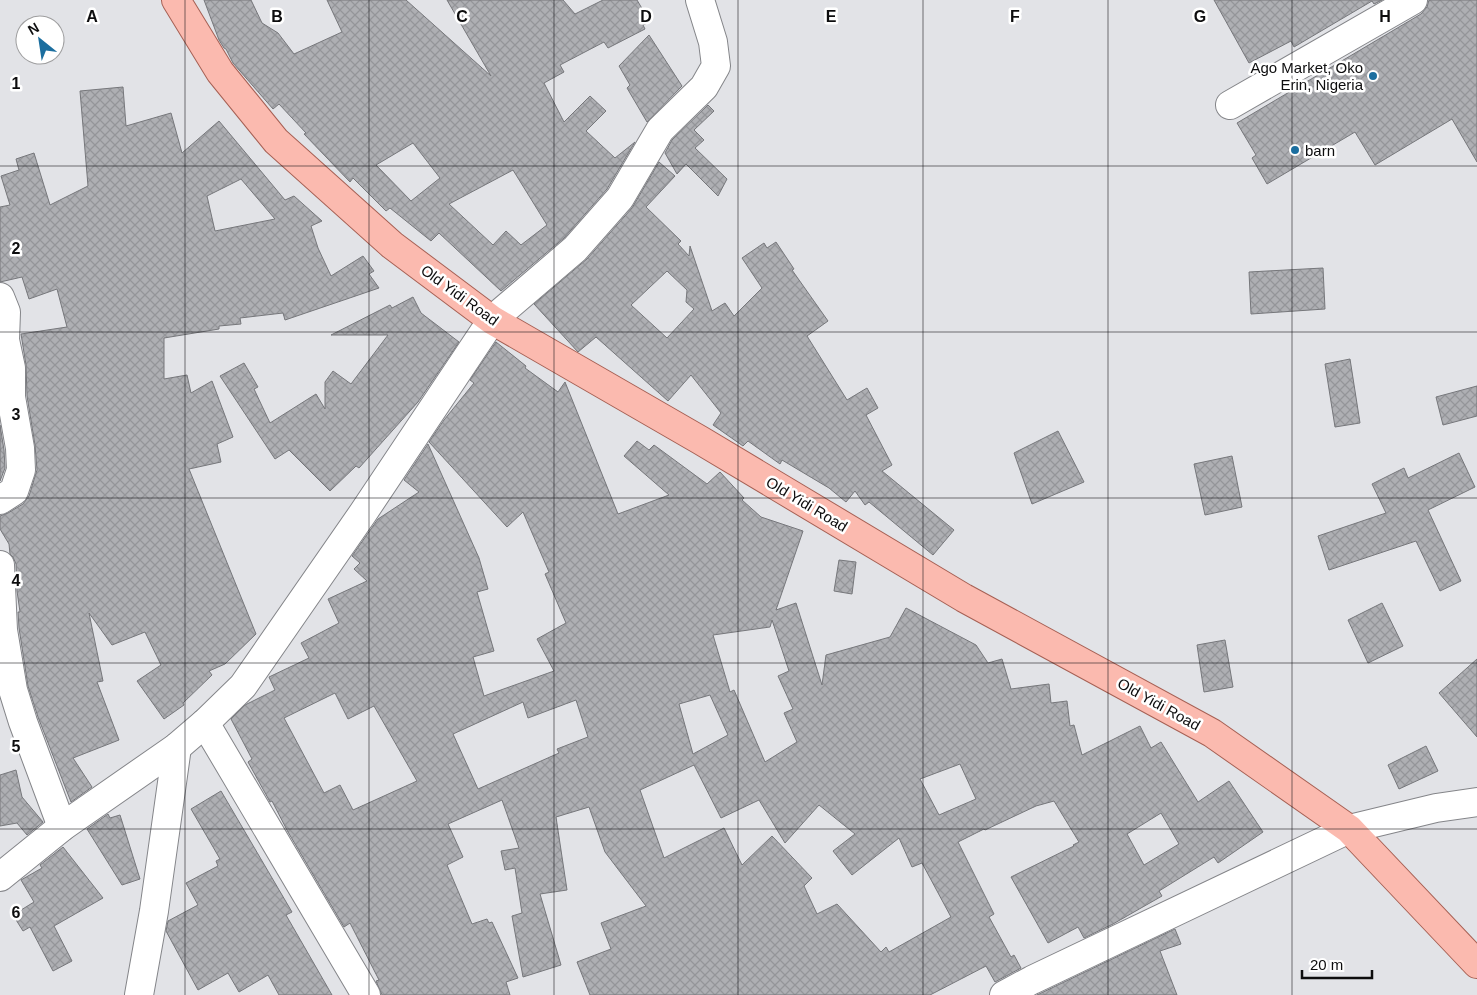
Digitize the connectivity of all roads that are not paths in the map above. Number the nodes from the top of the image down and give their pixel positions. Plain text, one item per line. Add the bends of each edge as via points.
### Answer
1 (176, 0) edge
2 (700, 0) edge
3 (1412, 0) edge
4 (1230, 104) dead end
5 (0, 297) edge
6 (492, 320) junction
7 (0, 500) edge
8 (0, 565) edge
9 (205, 723) junction
10 (177, 748) junction
11 (1477, 802) edge
12 (62, 827) junction
13 (1348, 829) junction
14 (0, 878) edge
15 (1477, 964) edge
16 (139, 995) edge
17 (366, 995) edge
18 (1004, 995) edge

1 - 6 main road, Old Yidi Road via 220,72 276,141 392,245
2 - 6 street via 713,42 716,66 704,87 660,130 620,198 575,249
3 - 4 street
5 - 7 street via 6,312 5,340 11,368 11,397 21,470 14,491
6 - 9 street via 243,686
6 - 13 main road, Old Yidi Road via 964,598 1212,733
8 - 12 street via 3,630 13,690
9 - 10 street
9 - 17 street
10 - 12 street
10 - 16 street
11 - 13 street via 1436,808
12 - 14 street
13 - 15 main road, Old Yidi Road
13 - 18 street

